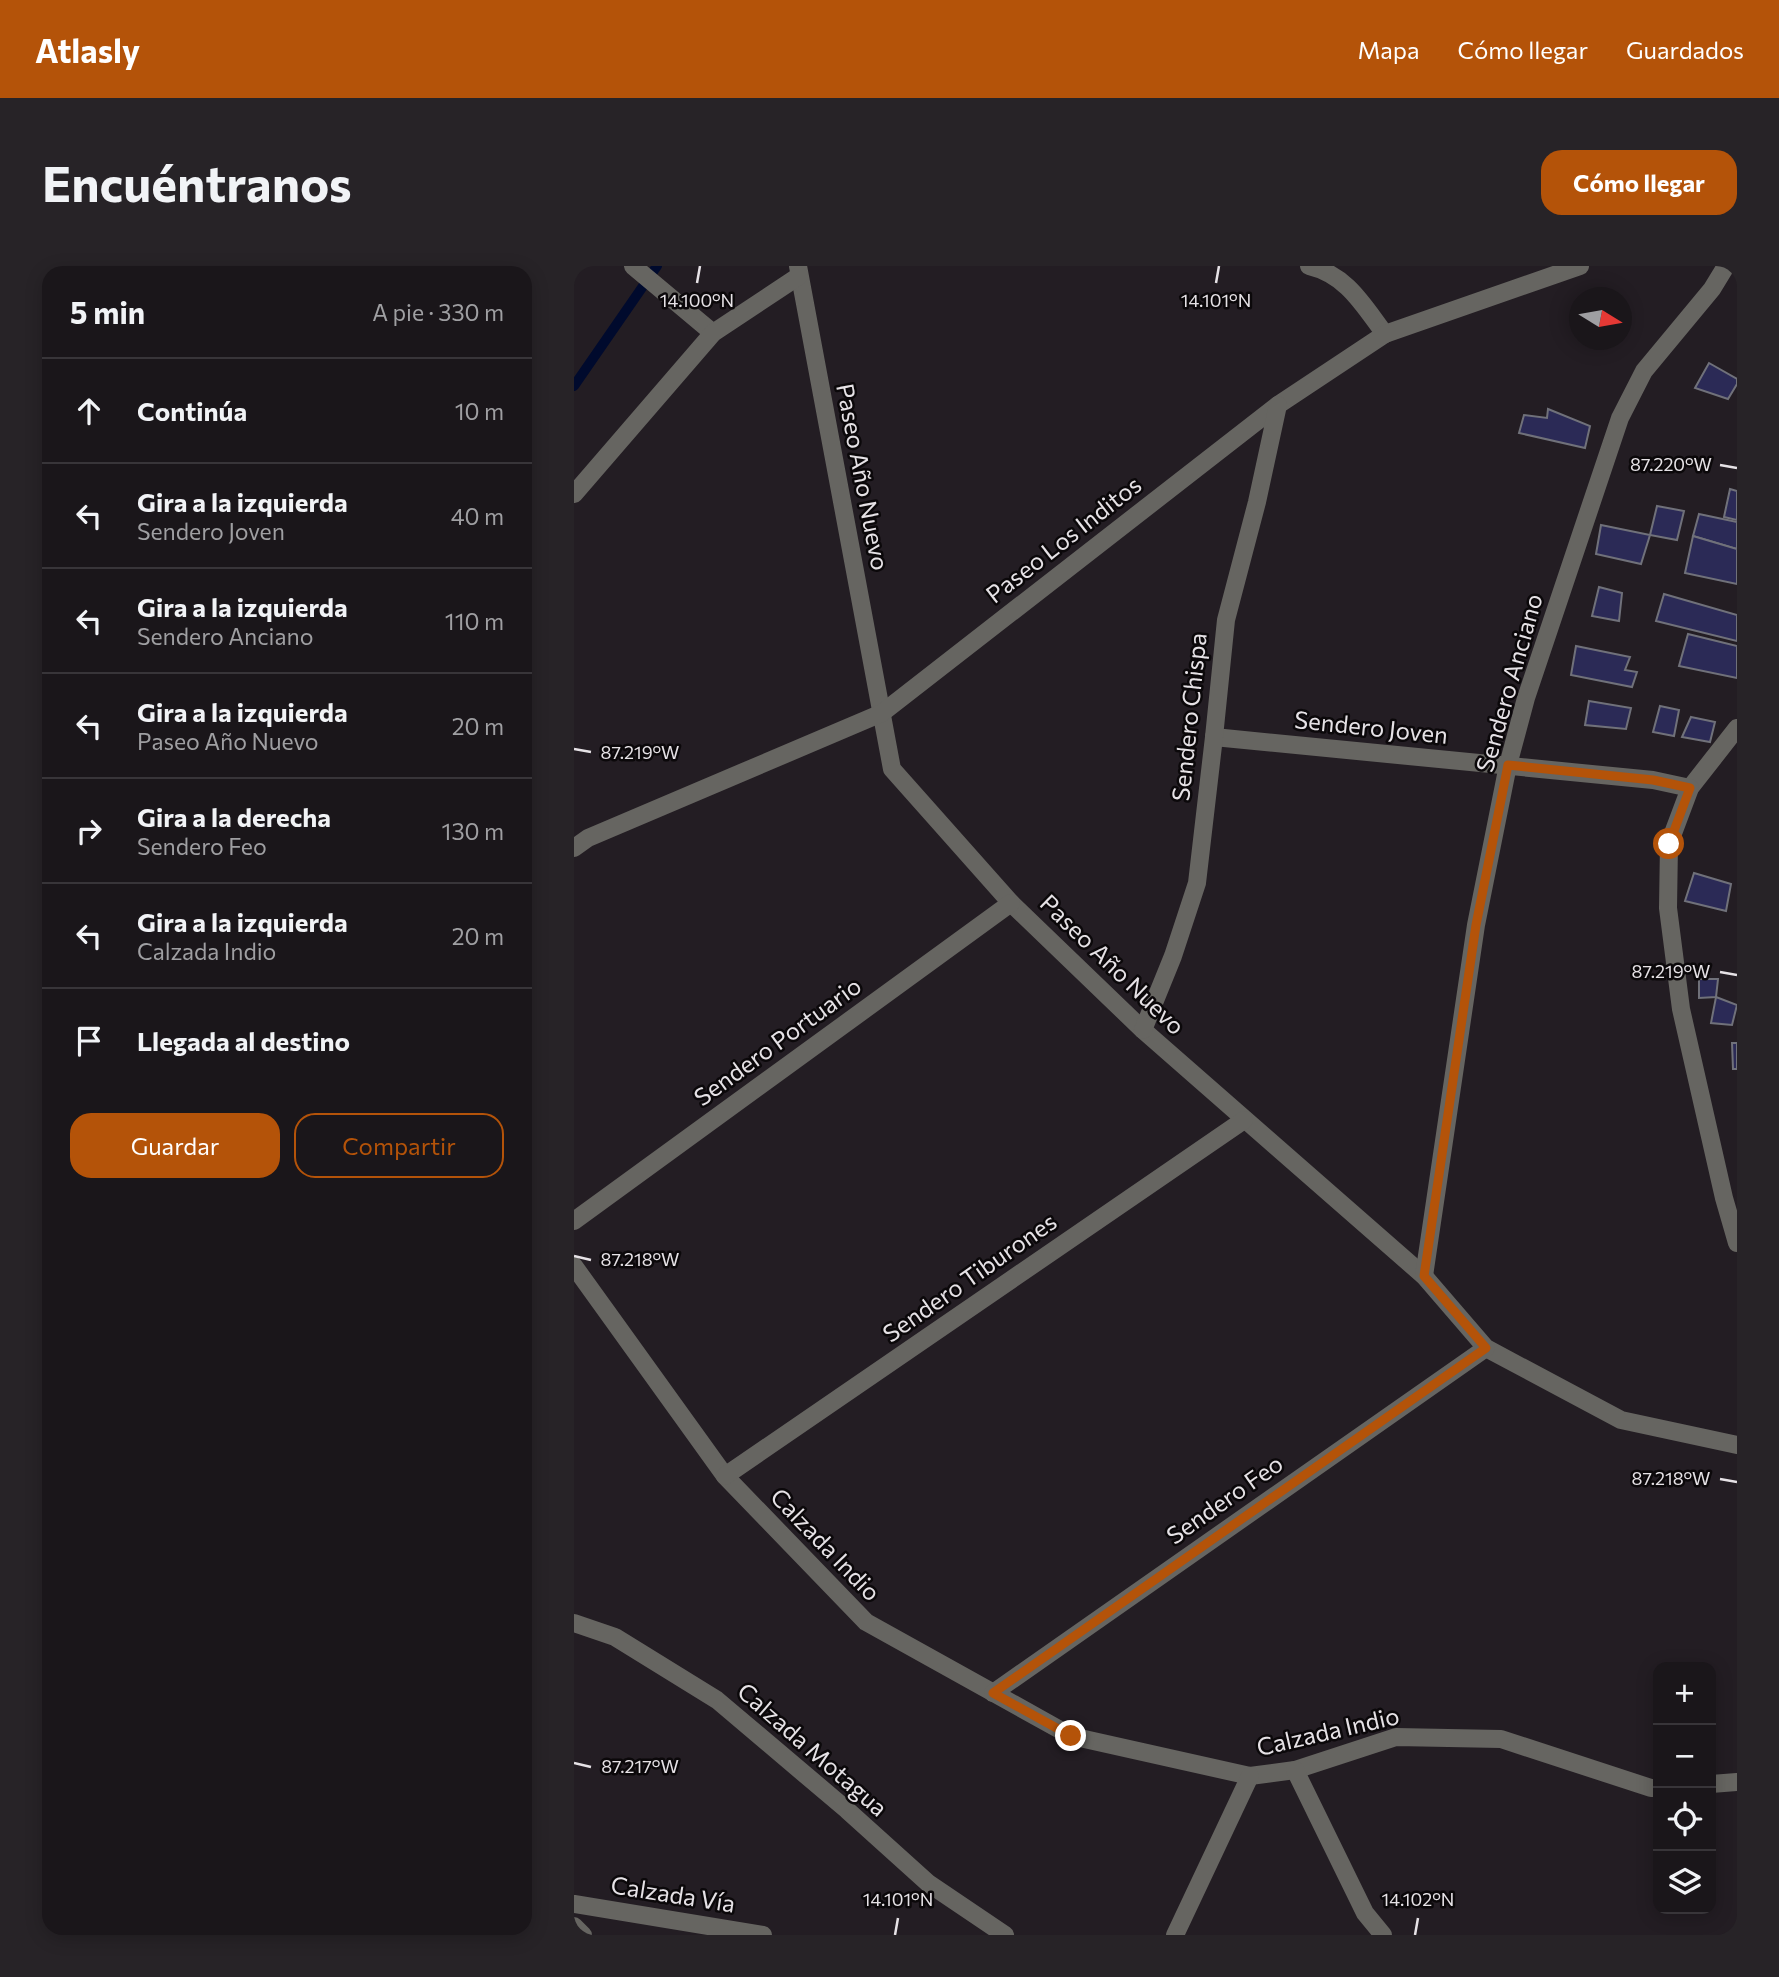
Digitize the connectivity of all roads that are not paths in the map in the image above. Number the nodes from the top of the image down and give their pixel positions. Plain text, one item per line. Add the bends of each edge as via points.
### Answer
1 (633, 266) edge
2 (1309, 266) edge
3 (1580, 266) edge
4 (1727, 266) edge
5 (798, 271) edge
6 (713, 333) junction
7 (1385, 334) junction
8 (1278, 405) junction
9 (574, 494) edge
10 (882, 713) junction
11 (1737, 728) edge
12 (1214, 737) junction
13 (1508, 765) junction
14 (1690, 788) junction
15 (579, 838) edge
16 (1012, 903) junction
17 (1143, 1030) junction
18 (1244, 1120) junction
19 (574, 1222) edge
20 (1737, 1243) edge
21 (574, 1266) edge
22 (1424, 1276) junction
23 (1486, 1348) junction
24 (1737, 1444) edge
25 (725, 1476) junction
26 (574, 1623) edge
27 (993, 1693) junction
28 (1295, 1770) junction
29 (1250, 1776) junction
30 (1737, 1782) edge
31 (1716, 1784) edge
32 (1653, 1788) edge
33 (574, 1903) edge
34 (574, 1926) edge
35 (583, 1935) edge
36 (763, 1935) edge
37 (1005, 1935) edge
38 (1175, 1935) edge
39 (1383, 1935) edge

1 - 6 street
2 - 7 street via 1335,275 1352,290
3 - 7 street, Paseo Los Inditos
4 - 13 street, Sendero Anciano via 1644,371 1620,418
5 - 6 street
5 - 10 street, Paseo Año Nuevo
6 - 9 street
7 - 8 street, Paseo Los Inditos
8 - 10 street, Paseo Los Inditos
8 - 12 street, Sendero Chispa via 1226,620
10 - 15 street, Paseo Los Inditos
10 - 16 street, Paseo Año Nuevo via 892,769
11 - 14 street
12 - 13 street, Sendero Joven
12 - 17 street, Sendero Chispa via 1197,883
13 - 14 street, Sendero Joven
13 - 22 street, Sendero Anciano via 1476,925
14 - 20 street via 1669,844 1668,908 1681,1009
16 - 17 street, Paseo Año Nuevo
16 - 19 street, Sendero Portuario
17 - 18 street, Paseo Año Nuevo
18 - 22 street, Paseo Año Nuevo
18 - 25 street, Sendero Tiburones
21 - 25 street, Calzada Indio
22 - 23 street, Paseo Año Nuevo
23 - 24 street, Paseo Año Nuevo via 1621,1420
23 - 27 street, Sendero Feo
25 - 27 street, Calzada Indio via 866,1622
26 - 37 street, Calzada Motagua via 615,1637 717,1700 928,1883
27 - 29 street, Calzada Indio via 1071,1736
28 - 29 street, Calzada Indio
28 - 32 street, Calzada Indio via 1396,1737 1501,1739
28 - 39 street via 1365,1913
29 - 38 street
30 - 31 street
33 - 36 street, Calzada Vía
34 - 35 street

